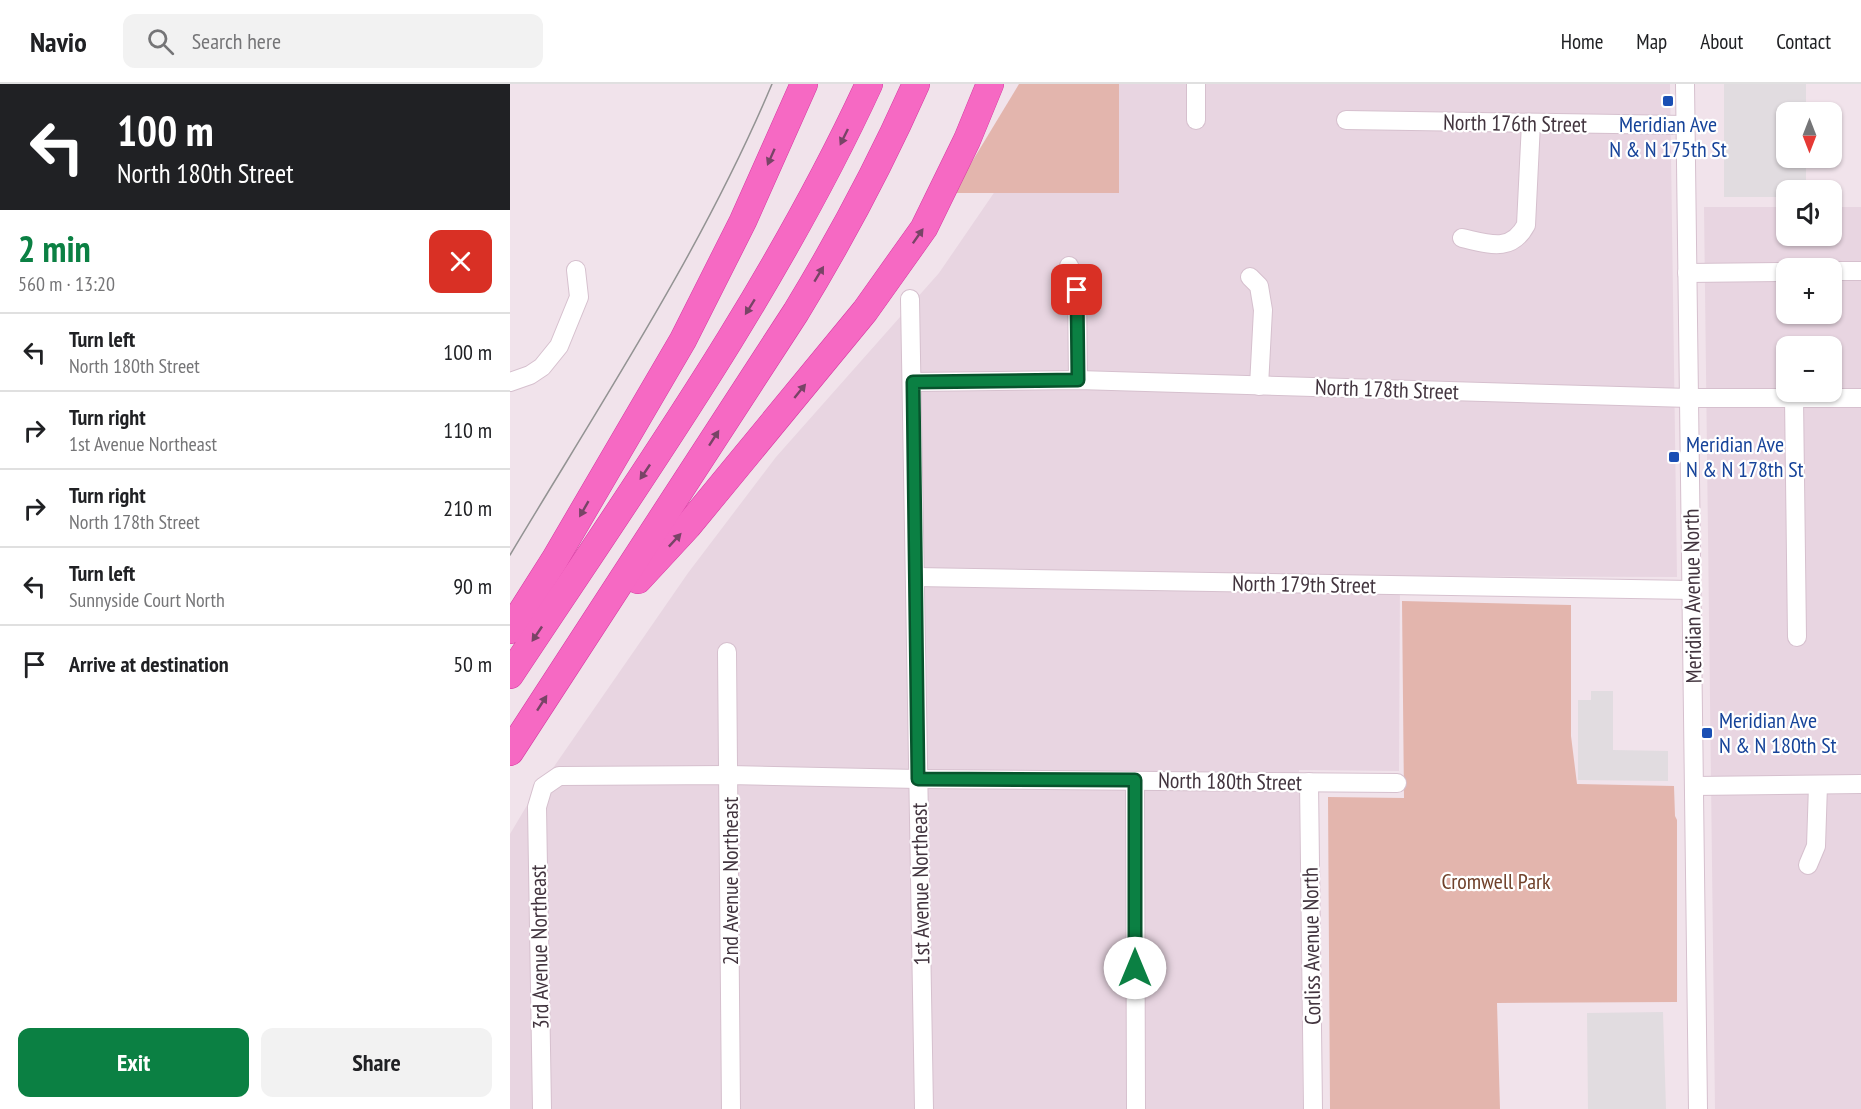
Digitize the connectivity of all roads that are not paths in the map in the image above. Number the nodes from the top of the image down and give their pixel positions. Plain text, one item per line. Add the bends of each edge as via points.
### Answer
1 (804, 84) edge
2 (869, 84) edge
3 (916, 84) edge
4 (990, 84) edge
5 (1196, 84) edge
6 (1684, 84) edge
7 (1196, 120) dead end
8 (1346, 120) dead end
9 (1531, 123) junction
10 (1685, 125) junction
11 (1462, 238) dead end
12 (1068, 266) dead end
13 (576, 270) dead end
14 (1842, 271) edge
15 (1861, 271) edge
16 (1776, 272) edge
17 (1687, 273) junction
18 (1250, 277) dead end
19 (910, 299) dead end
20 (1078, 380) junction
21 (510, 382) edge
22 (913, 382) junction
23 (1259, 386) junction
24 (1689, 398) junction
25 (1776, 398) edge
26 (1842, 398) edge
27 (1861, 398) edge
28 (1794, 402) edge
29 (916, 578) junction
30 (1692, 590) junction
31 (591, 628) junction
32 (510, 630) edge
33 (1797, 637) dead end
34 (727, 652) dead end
35 (510, 675) edge
36 (510, 752) edge
37 (729, 775) junction
38 (918, 779) junction
39 (1135, 780) junction
40 (1310, 782) junction
41 (1397, 783) dead end
42 (1818, 784) junction
43 (1861, 784) edge
44 (1694, 786) junction
45 (543, 787) joint
46 (1808, 865) dead end
47 (542, 1109) edge
48 (731, 1109) edge
49 (924, 1109) edge
50 (1136, 1109) edge
51 (1313, 1109) edge
52 (1698, 1109) edge

1 -> 32 highway via 743,221 683,340
2 -> 35 highway via 765,283
31 -> 3 highway via 831,255
31 -> 4 highway via 688,526 865,312 924,228
5 - 7 street
6 - 10 street, Meridian Avenue North
8 - 9 street, North 176th Street
9 - 10 street, North 176th Street
9 - 11 street via 1526,225 1520,236 1510,243 1492,244
10 - 17 street, Meridian Avenue North
12 - 20 street via 1077,290
13 - 21 street via 579,297 559,346 542,367
14 - 15 street
16 - 17 street
17 - 24 street, Meridian Avenue North
18 - 23 street via 1259,286 1263,310
19 - 22 street, 1st Avenue Northeast
20 - 22 street, North 178th Street
20 - 23 street, North 178th Street
22 - 29 street, 1st Avenue Northeast
23 - 24 street, North 178th Street
24 - 25 street, North 178th Street
24 - 30 street, Meridian Avenue North
26 - 27 street, North 178th Street
28 - 33 street
29 - 30 street, North 179th Street
29 - 38 street, 1st Avenue Northeast
30 - 44 street, Meridian Avenue North
36 -> 31 highway
34 - 37 street, 2nd Avenue Northeast
37 - 38 street, North 180th Street
37 - 45 street, North 180th Street via 560,776
37 - 48 street, 2nd Avenue Northeast
38 - 39 street, North 180th Street
38 - 49 street, 1st Avenue Northeast
39 - 40 street, North 180th Street
39 - 50 street
40 - 41 street, North 180th Street
40 - 51 street, Corliss Avenue North
42 - 43 street
42 - 44 street
42 - 46 street via 1816,846
44 - 52 street, Meridian Avenue North
45 - 47 street, 3rd Avenue Northeast via 537,807

